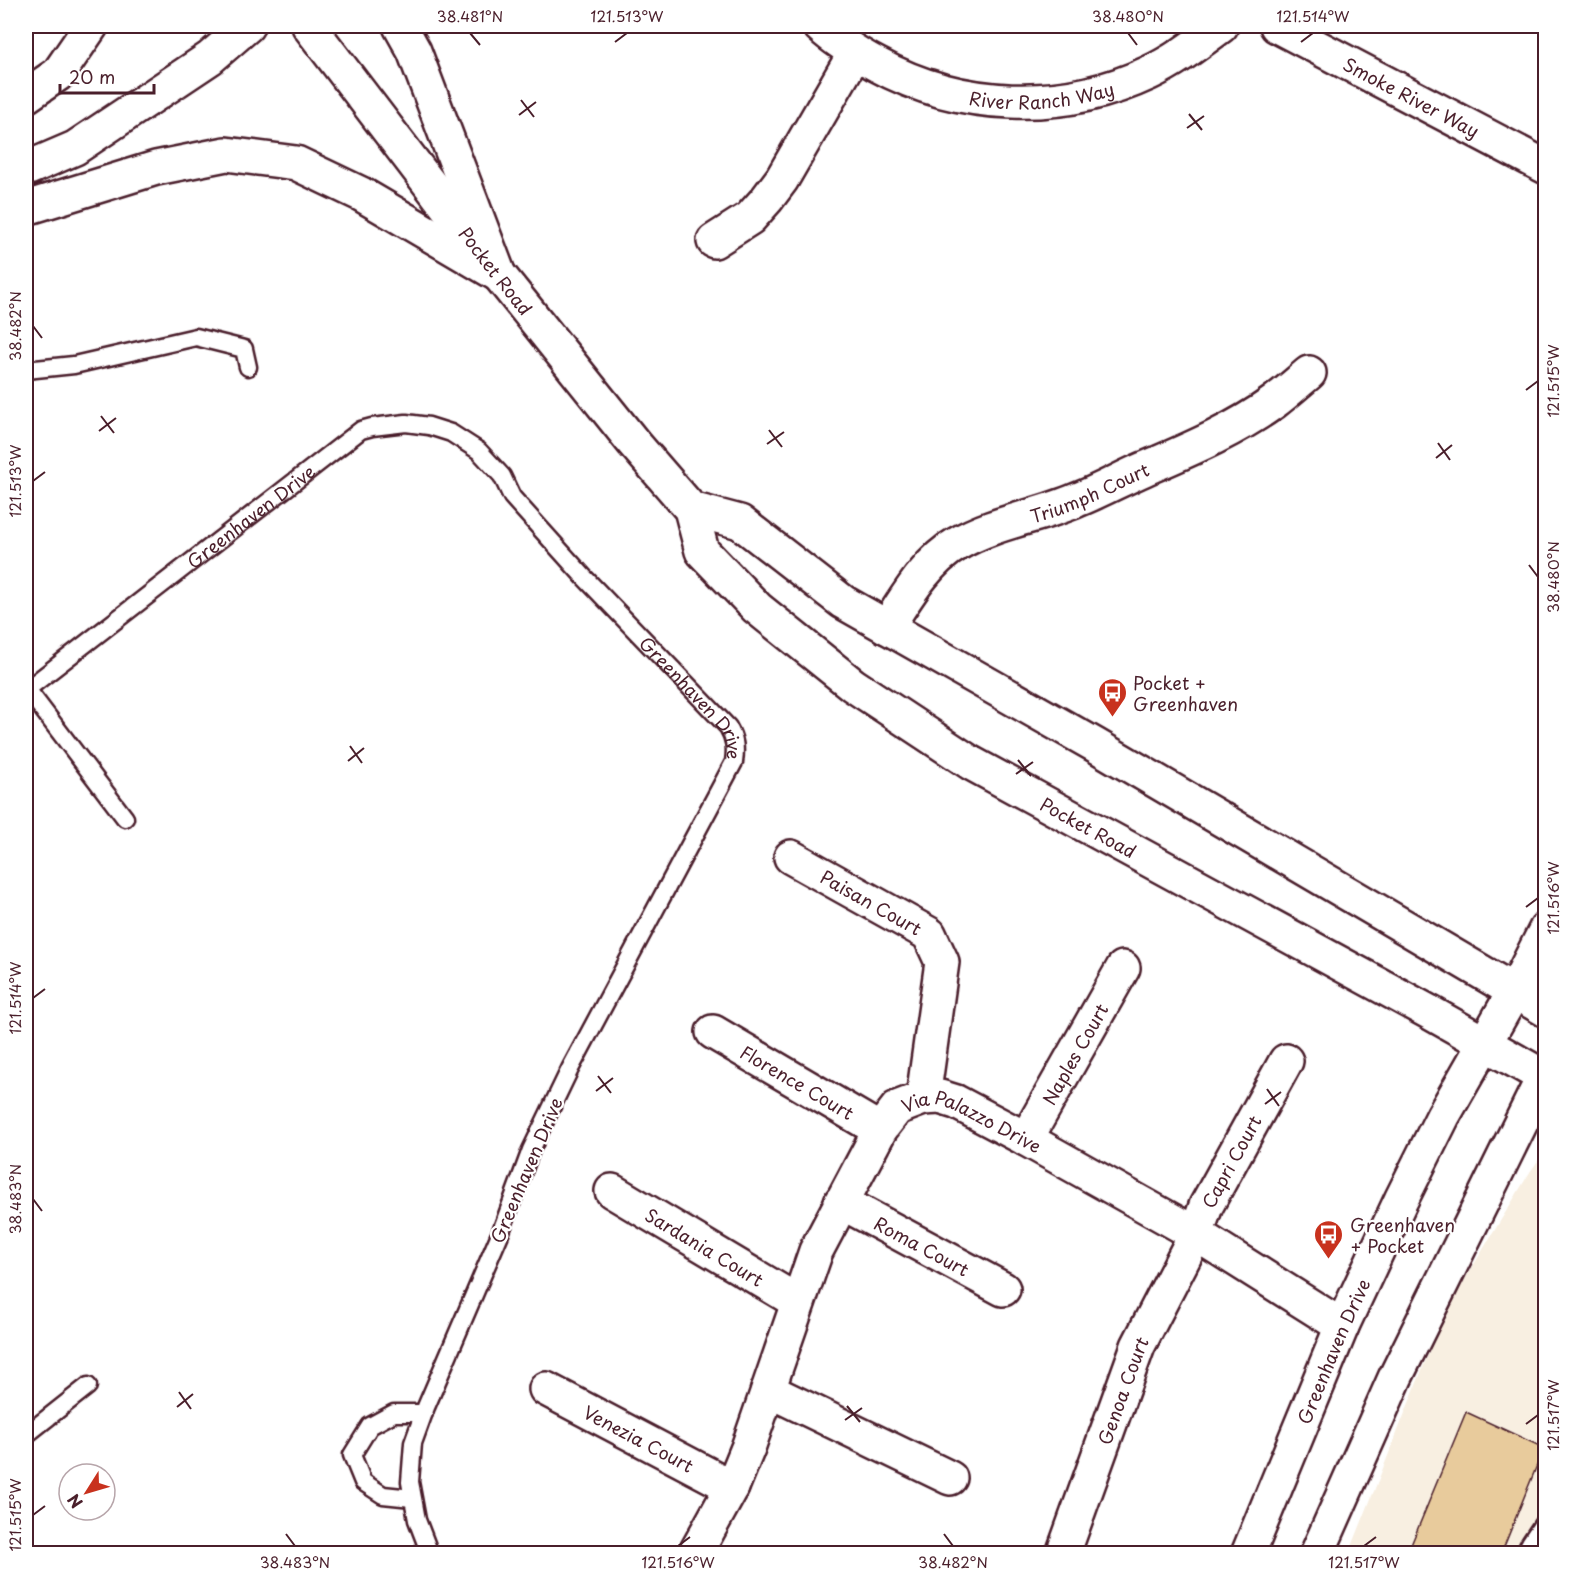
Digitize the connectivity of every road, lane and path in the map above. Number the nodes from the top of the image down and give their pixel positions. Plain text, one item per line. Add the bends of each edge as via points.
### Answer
1 (90, 26) edge
2 (247, 26) edge
3 (309, 26) edge
4 (400, 26) edge
5 (820, 26) edge
6 (1221, 26) edge
7 (1277, 26) edge
8 (855, 53) junction
9 (26, 96) edge
10 (1545, 167) edge
11 (26, 169) edge
12 (26, 208) edge
13 (714, 241) dead end
14 (499, 275) junction
15 (248, 367) dead end
16 (26, 370) edge
17 (1309, 373) dead end
18 (691, 508) junction
19 (887, 627) junction
20 (26, 690) edge
21 (125, 818) dead end
22 (791, 857) dead end
23 (1545, 929) edge
24 (1123, 968) dead end
25 (1514, 992) junction
26 (1545, 1010) edge
27 (713, 1032) dead end
28 (1486, 1043) junction
29 (1286, 1061) dead end
30 (1545, 1076) edge
31 (923, 1098) junction
32 (880, 1130) junction
33 (1026, 1139) junction
34 (612, 1191) dead end
35 (841, 1202) junction
36 (1196, 1234) junction
37 (1003, 1290) dead end
38 (798, 1302) junction
39 (1342, 1326) junction
40 (88, 1386) dead end
41 (546, 1389) dead end
42 (768, 1390) junction
43 (424, 1413) junction
44 (26, 1435) edge
45 (950, 1478) dead end
46 (732, 1487) junction
47 (412, 1498) junction
48 (1545, 1519) edge
49 (430, 1554) edge
50 (695, 1554) edge
51 (1063, 1554) edge
52 (1248, 1554) edge
53 (1317, 1554) edge
54 (1524, 1554) edge

1 - 9 main road via 58,74
2 - 11 main road via 210,58 75,148
3 - 14 main road, Pocket Road
4 - 14 main road via 414,51
5 - 8 main road, River Ranch Way
6 - 8 main road, River Ranch Way via 1148,74 1099,92 1037,101 984,100 943,92 898,76
7 - 10 main road, Smoke River Way
8 - 13 main road via 782,179 750,218
12 - 14 main road via 156,168 226,154 296,163 360,194
14 - 18 main road, Pocket Road
15 - 16 lane via 244,349 196,337 74,365
17 - 19 main road, Triumph Court via 1274,402 1217,436 1078,500 956,544 914,586
18 - 19 main road via 740,522 843,602
18 - 28 main road, Pocket Road via 702,551 757,608 863,692 972,763
19 - 25 main road
20 - 21 lane
20 - 43 lane, Greenhaven Drive via 361,430 406,423 451,433 479,451 502,476 512,497 584,577 728,727 734,738 734,762 531,1150
22 - 31 main road, Paisan Court via 929,934 942,963
23 - 25 main road, Greenhaven Drive
24 - 33 main road, Naples Court
25 - 26 main road
25 - 28 main road, Greenhaven Drive
27 - 32 main road, Florence Court
28 - 30 main road, Pocket Road
28 - 39 main road, Greenhaven Drive via 1443,1116
29 - 36 main road, Capri Court via 1206,1206
30 - 53 main road via 1395,1378
31 - 32 main road, Via Palazzo Drive via 897,1108
31 - 33 main road, Via Palazzo Drive via 940,1096 956,1102
32 - 35 main road, Via Palazzo Drive
33 - 36 main road, Via Palazzo Drive
34 - 38 main road, Sardania Court
35 - 37 main road, Roma Court
35 - 38 main road, Via Palazzo Drive via 816,1251
36 - 39 main road, Via Palazzo Drive
36 - 51 main road, Genoa Court via 1138,1346
38 - 42 main road, Via Palazzo Drive
39 - 52 main road, Greenhaven Drive
40 - 44 lane
41 - 46 main road, Venezia Court
42 - 45 main road
42 - 46 main road, Via Palazzo Drive
43 - 47 lane, Greenhaven Drive via 413,1443
43 - 47 lane via 394,1413 370,1426 352,1455 363,1482 383,1495
46 - 50 main road, Via Palazzo Drive
47 - 49 lane, Greenhaven Drive
48 - 54 lane

